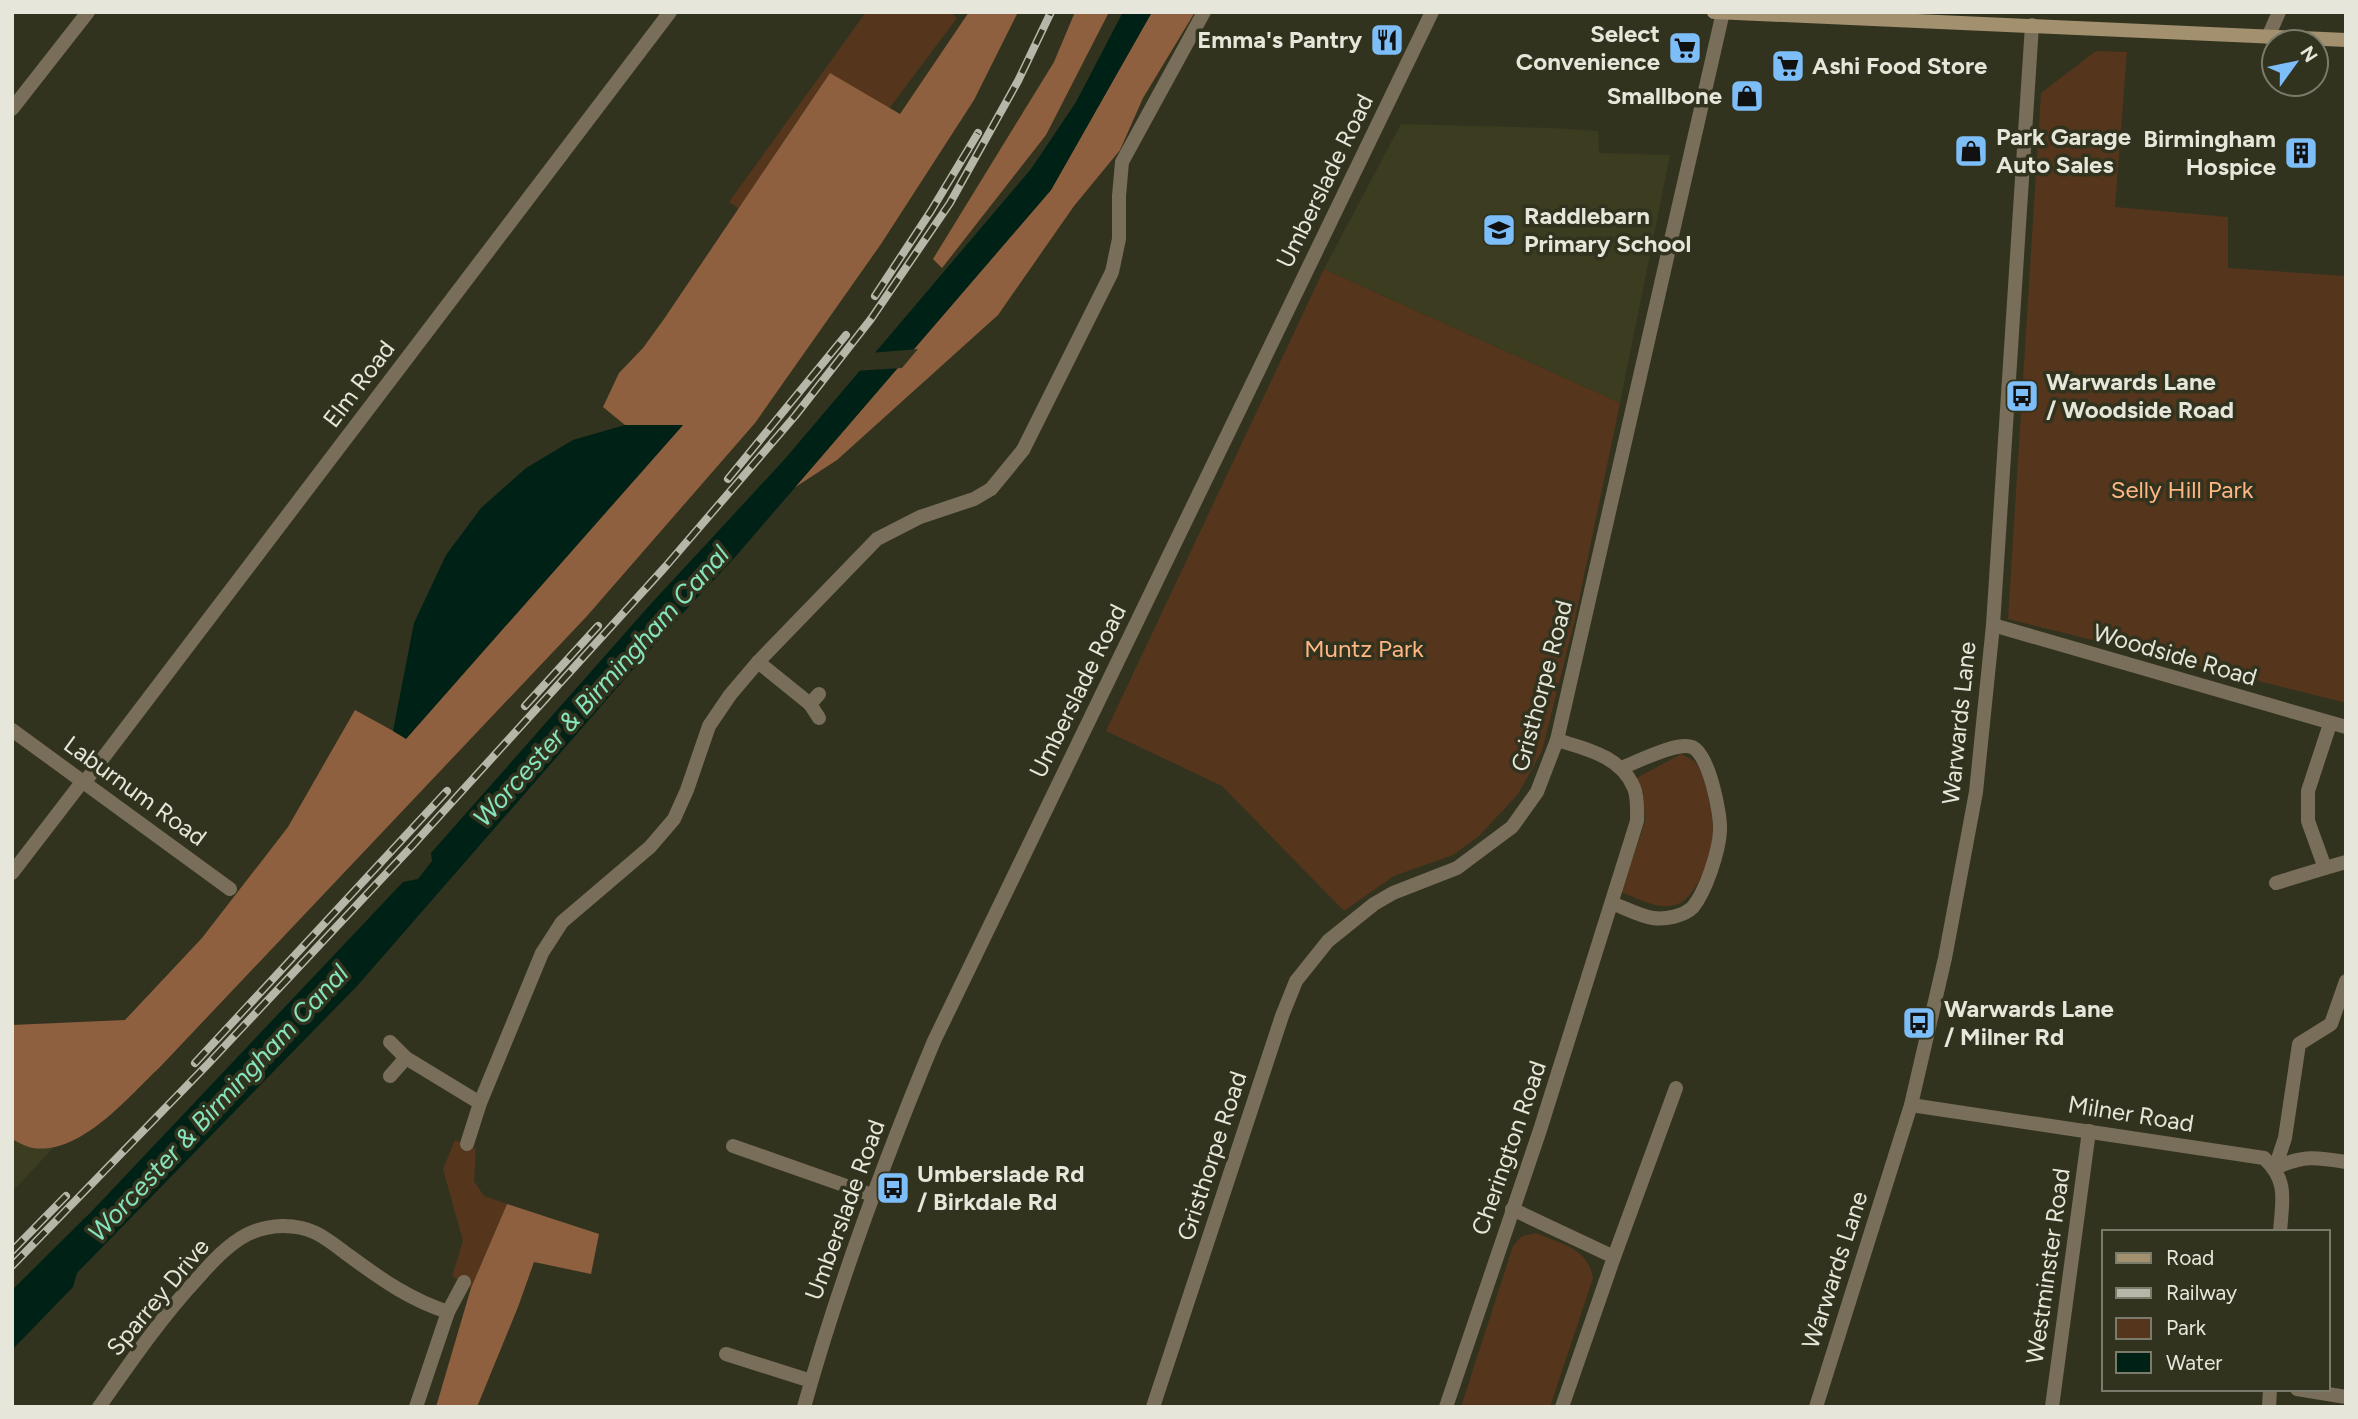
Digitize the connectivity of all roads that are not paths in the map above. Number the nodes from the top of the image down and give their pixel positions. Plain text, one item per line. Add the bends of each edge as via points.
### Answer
1 (88, 12) edge
2 (670, 12) edge
3 (1204, 12) edge
4 (1432, 12) edge
5 (1714, 12) edge
6 (1723, 12) edge
7 (2279, 12) edge
8 (1987, 18) edge
9 (2032, 25) junction
10 (2271, 28) edge
11 (2260, 37) edge
12 (12, 109) edge
13 (1993, 625) junction
14 (758, 662) junction
15 (819, 718) dead end
16 (2330, 724) junction
17 (2346, 727) edge
18 (12, 730) edge
19 (1557, 740) junction
20 (1621, 768) junction
21 (83, 782) junction
22 (2346, 862) edge
23 (2326, 868) junction
24 (12, 873) edge
25 (2276, 883) dead end
26 (230, 889) dead end
27 (1612, 903) junction
28 (2346, 981) edge
29 (390, 1042) dead end
30 (406, 1059) junction
31 (390, 1076) dead end
32 (1676, 1088) dead end
33 (480, 1103) junction
34 (1911, 1105) junction
35 (2089, 1131) junction
36 (467, 1144) dead end
37 (733, 1146) dead end
38 (2346, 1162) edge
39 (2275, 1168) junction
40 (872, 1195) junction
41 (1512, 1209) junction
42 (2280, 1230) edge
43 (1614, 1256) junction
44 (464, 1282) dead end
45 (448, 1312) junction
46 (726, 1354) dead end
47 (811, 1381) junction
48 (2311, 1391) edge
49 (2346, 1396) edge
50 (99, 1407) edge
51 (416, 1407) edge
52 (804, 1407) edge
53 (1153, 1407) edge
54 (1446, 1407) edge
55 (1562, 1407) edge
56 (1816, 1407) edge
57 (2052, 1407) edge

1 - 12 street
2 - 21 street, Elm Road
3 - 14 street via 1122,162 1119,239 1112,272 1023,450 983,494 877,539
4 - 40 street, Umberslade Road via 956,993
5 - 6 street
6 - 8 street
6 - 19 street, Gristhorpe Road
7 - 10 street
8 - 9 street
9 - 11 street
9 - 13 street, Warwards Lane
13 - 16 street, Woodside Road
13 - 34 street, Warwards Lane via 1976,792 1948,945
14 - 15 street via 814,699
14 - 33 street via 709,726 674,819 650,848 562,922 542,953
16 - 17 street, Woodside Road
16 - 23 street via 2308,791 2308,821
18 - 21 street, Laburnum Road
19 - 20 street via 1602,754
19 - 53 street, Gristhorpe Road via 1537,792 1513,827 1457,868 1374,904 1328,942 1296,981
20 - 27 street, Cherington Road via 1635,789 1637,821
20 - 27 street via 1676,747 1689,745 1698,750 1710,769 1720,830 1712,872 1693,907 1677,917 1653,918
21 - 24 street, Elm Road
21 - 26 street, Laburnum Road
22 - 23 street
23 - 25 street
27 - 41 street, Cherington Road
28 - 39 street via 2331,1024 2299,1044 2285,1138
29 - 30 street
30 - 31 street
30 - 33 street
32 - 43 street
33 - 36 street
34 - 35 street, Milner Road
34 - 56 street, Warwards Lane
35 - 39 street, Milner Road via 2264,1158
35 - 57 street, Westminster Road
37 - 40 street
38 - 39 street via 2313,1157
39 - 42 street via 2283,1184
40 - 47 street, Umberslade Road
41 - 43 street
41 - 54 street, Cherington Road
43 - 55 street
44 - 45 street
45 - 50 street, Sparrey Drive via 393,1288 316,1233 272,1226 247,1234 218,1256 138,1351
45 - 51 street
46 - 47 street
47 - 52 street, Umberslade Road
48 - 49 street

